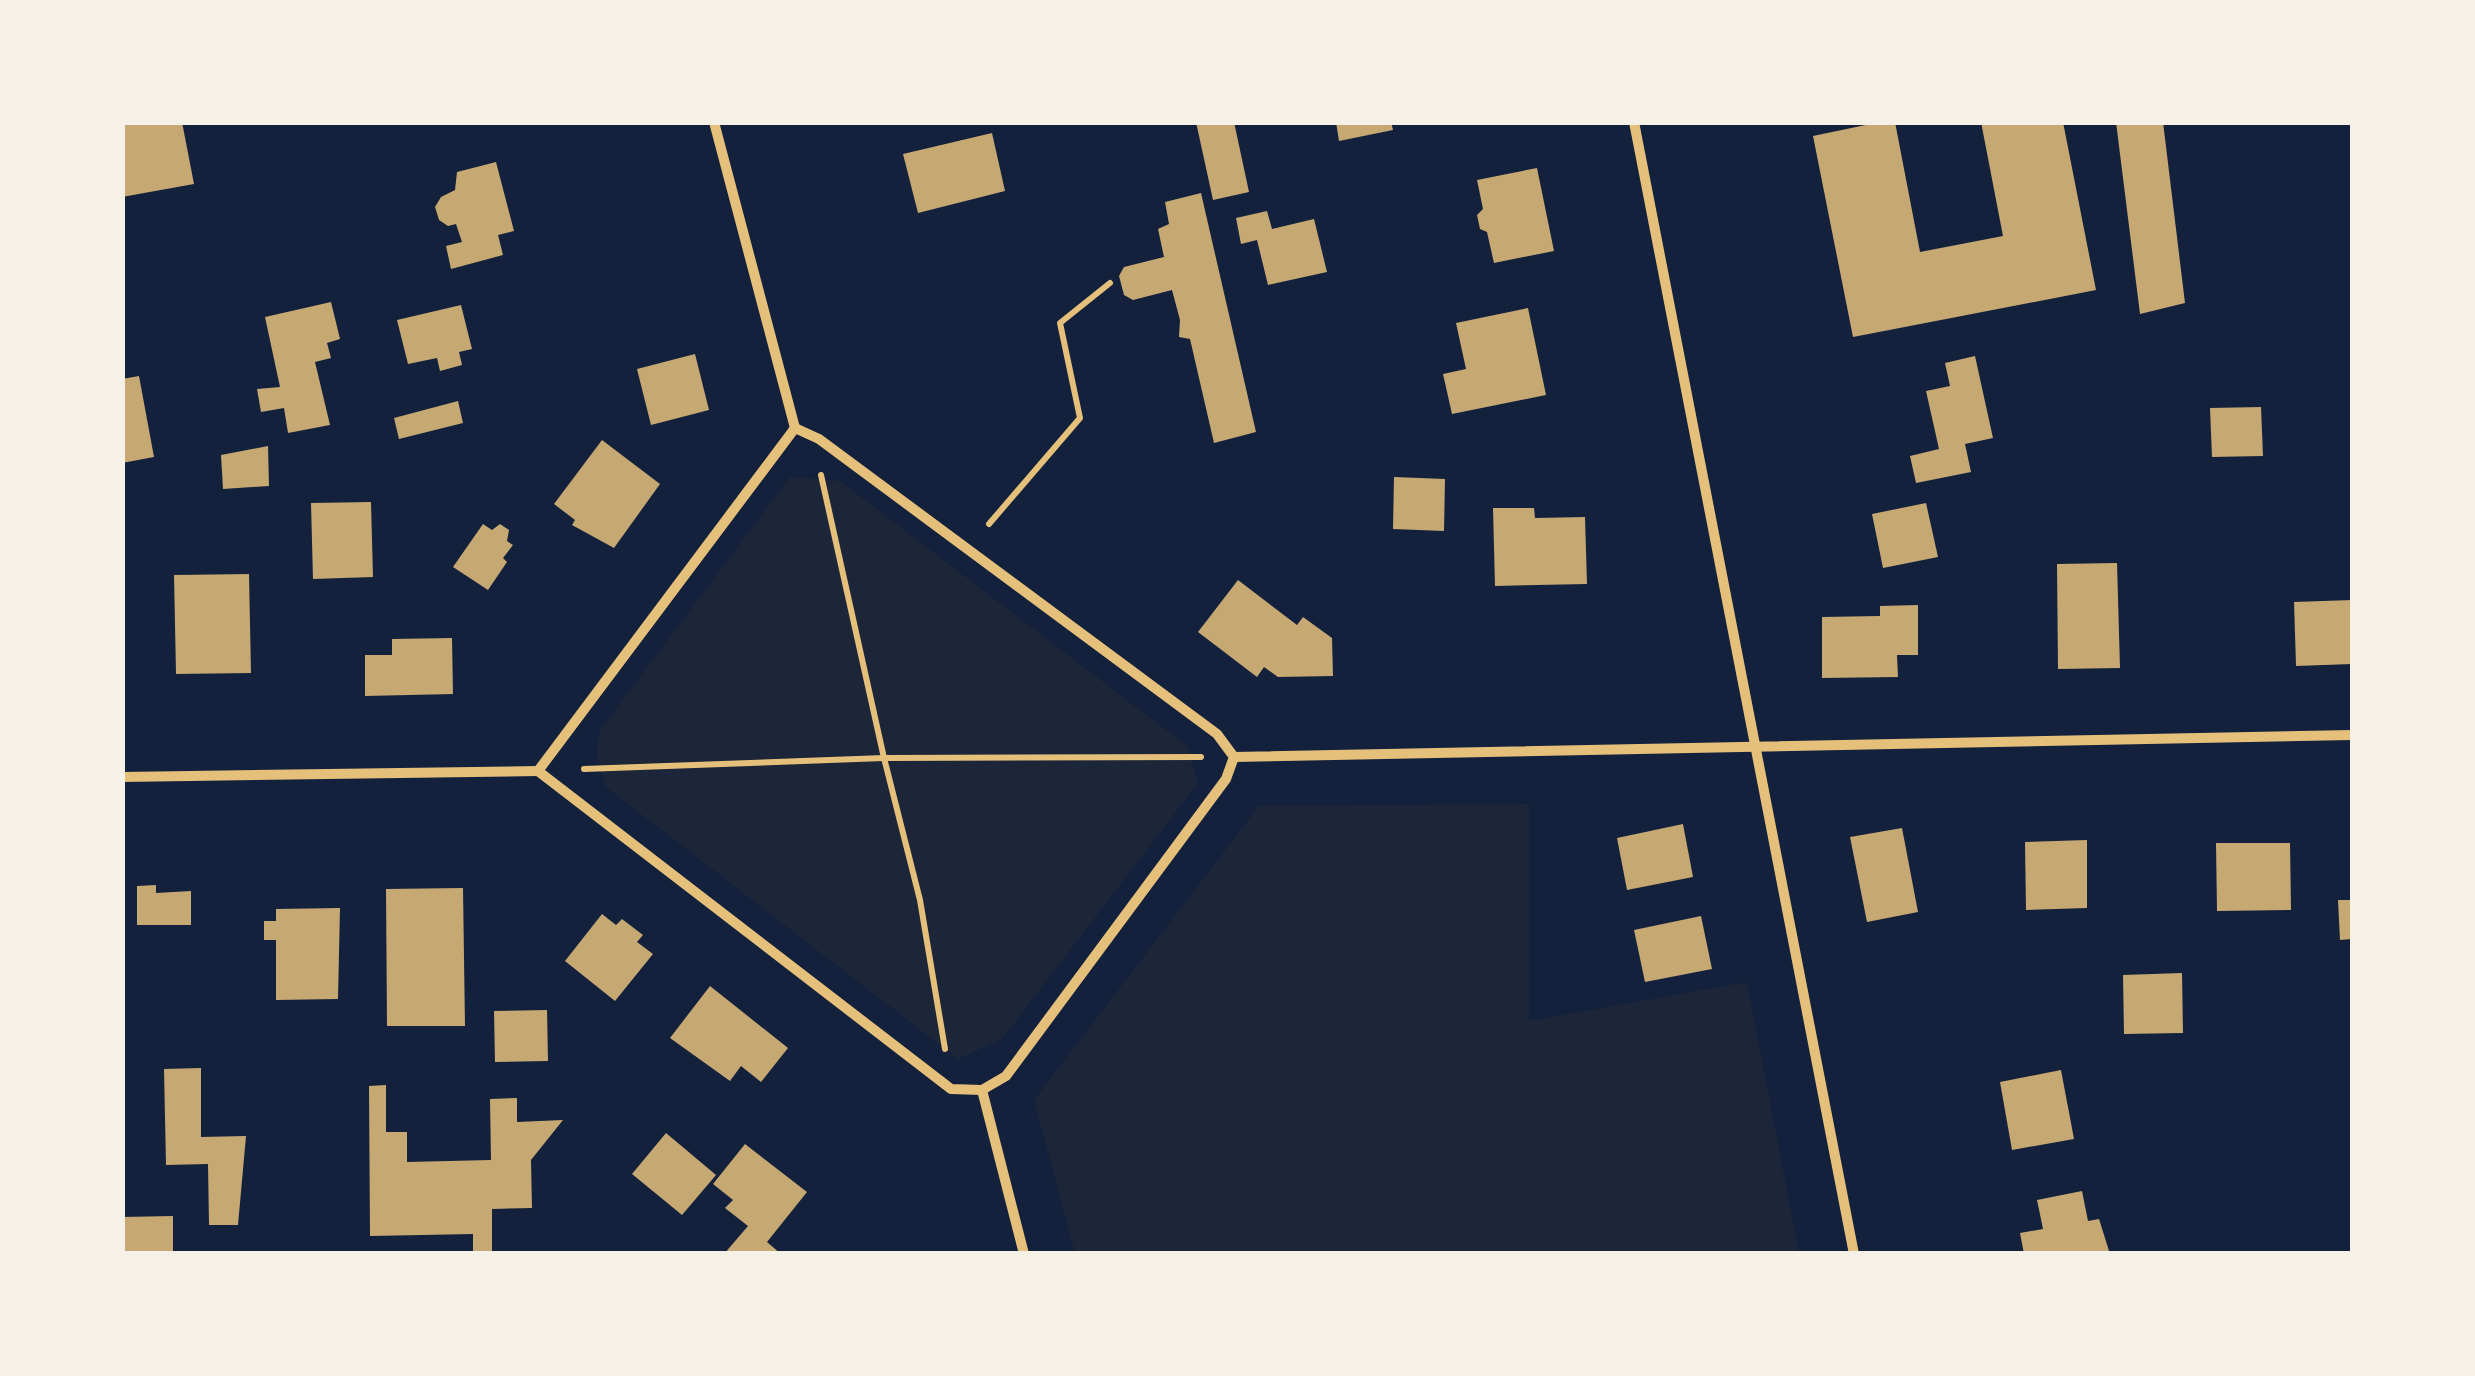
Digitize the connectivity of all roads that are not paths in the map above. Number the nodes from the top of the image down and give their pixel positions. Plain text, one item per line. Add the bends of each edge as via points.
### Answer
1 (714, 122) edge
2 (1634, 122) edge
3 (795, 428) junction
4 (2352, 735) edge
5 (1752, 744) junction
6 (1234, 756) junction
7 (538, 771) junction
8 (122, 778) edge
9 (982, 1090) junction
10 (1024, 1254) edge
11 (1854, 1254) edge

1 - 3 street
2 - 5 street
3 - 6 street via 820,439 1217,734
3 - 7 street
4 - 5 street
5 - 6 street
5 - 11 street
6 - 9 street via 1226,779 1006,1076
7 - 8 street
7 - 9 street via 951,1089
9 - 10 street

